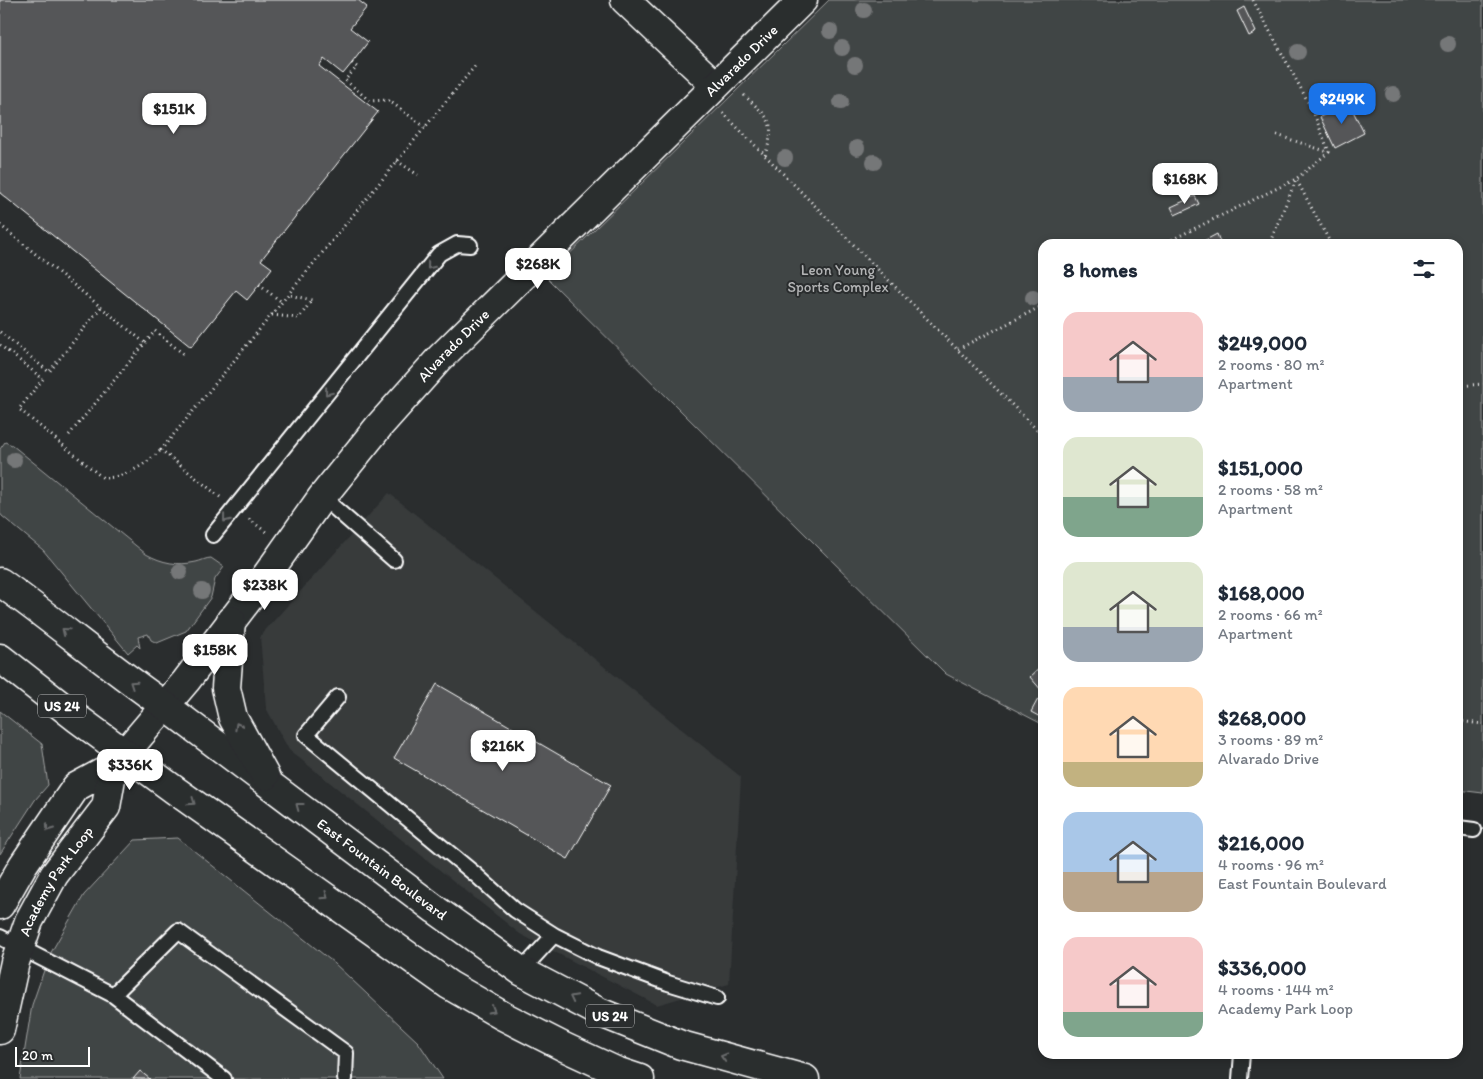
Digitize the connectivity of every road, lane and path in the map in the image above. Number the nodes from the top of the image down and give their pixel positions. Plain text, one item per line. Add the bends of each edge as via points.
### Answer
1 (625, 0) edge
2 (803, 0) edge
3 (1253, 0) edge
4 (352, 63) dead end
5 (475, 66) dead end
6 (715, 85) junction
7 (741, 93) dead end
8 (721, 111) dead end
9 (425, 127) junction
10 (1277, 135) dead end
11 (1329, 152) junction
12 (765, 156) junction
13 (397, 161) junction
14 (418, 175) dead end
15 (1296, 179) junction
16 (0, 225) edge
17 (1173, 239) edge
18 (1271, 239) edge
19 (1328, 239) edge
20 (470, 245) dead end
21 (259, 284) dead end
22 (289, 295) junction
23 (282, 302) junction
24 (101, 306) junction
25 (1038, 308) edge
26 (272, 315) junction
27 (0, 332) edge
28 (145, 343) junction
29 (0, 345) edge
30 (958, 349) junction
31 (186, 356) dead end
32 (1483, 384) edge
33 (1463, 386) edge
34 (1038, 431) edge
35 (69, 435) dead end
36 (161, 450) junction
37 (322, 497) junction
38 (234, 508) junction
39 (266, 532) dead end
40 (213, 535) dead end
41 (394, 560) dead end
42 (0, 582) edge
43 (231, 620) junction
44 (0, 658) edge
45 (338, 697) dead end
46 (164, 705) junction
47 (1463, 722) edge
48 (1483, 724) edge
49 (119, 760) junction
50 (270, 784) junction
51 (1463, 829) edge
52 (1474, 830) dead end
53 (0, 905) edge
54 (554, 935) junction
55 (10, 942) edge
56 (521, 971) junction
57 (113, 995) junction
58 (717, 998) dead end
59 (0, 1030) edge
60 (1242, 1059) edge
61 (224, 1079) edge
62 (345, 1079) edge
63 (640, 1079) edge
64 (805, 1079) edge
65 (1240, 1079) edge

1 - 6 main road
2 - 6 main road, Alvarado Drive
3 - 11 path via 1313,112
4 - 9 path via 357,67 345,80 370,101 388,100
5 - 9 path
6 - 37 main road, Alvarado Drive via 440,358
7 - 12 path via 771,124 771,140
8 - 12 path
9 - 13 path
10 - 11 path
11 - 15 path
12 - 30 path
13 - 14 path
13 - 22 path
15 - 17 path
15 - 18 path
15 - 19 path
16 - 24 path
20 -> 38 lane via 457,244 439,254
21 - 23 path
22 - 23 path
22 - 26 path via 312,300 298,318
23 - 26 path
24 - 27 path via 49,372
24 - 28 path
25 - 30 path
26 - 36 path
28 - 31 path via 155,331
28 - 35 path
29 - 36 path via 43,380 19,409 103,478 127,473
30 - 34 path
32 - 33 path
36 - 38 path
37 - 41 lane
37 - 43 main road, Alvarado Drive
38 - 39 path
38 -> 40 lane
46 -> 42 main road, East Fountain Boulevard / US 24 via 121,676
43 - 46 main road, Alvarado Drive
50 -> 43 main road via 233,718 226,688
44 - 49 main road, US 24
45 - 54 lane via 306,734 515,910
46 - 49 main road, Academy Park Loop
46 - 50 main road, East Fountain Boulevard / US 24
47 - 48 path
49 -> 53 main road, Academy Park Loop via 76,787 23,864
49 - 55 main road, Academy Park Loop via 106,807 54,875 29,920
49 -> 63 main road, US 24 via 449,985 564,1047
56 -> 50 main road, East Fountain Boulevard / US 24
51 - 52 lane
54 - 56 lane
54 - 58 lane via 598,957
55 - 57 lane
55 - 59 main road, Academy Park Loop via 13,970
64 -> 56 main road, East Fountain Boulevard / US 24 via 681,1045 599,1012
57 - 61 lane
57 - 62 lane via 178,931 346,1053
60 - 65 lane

